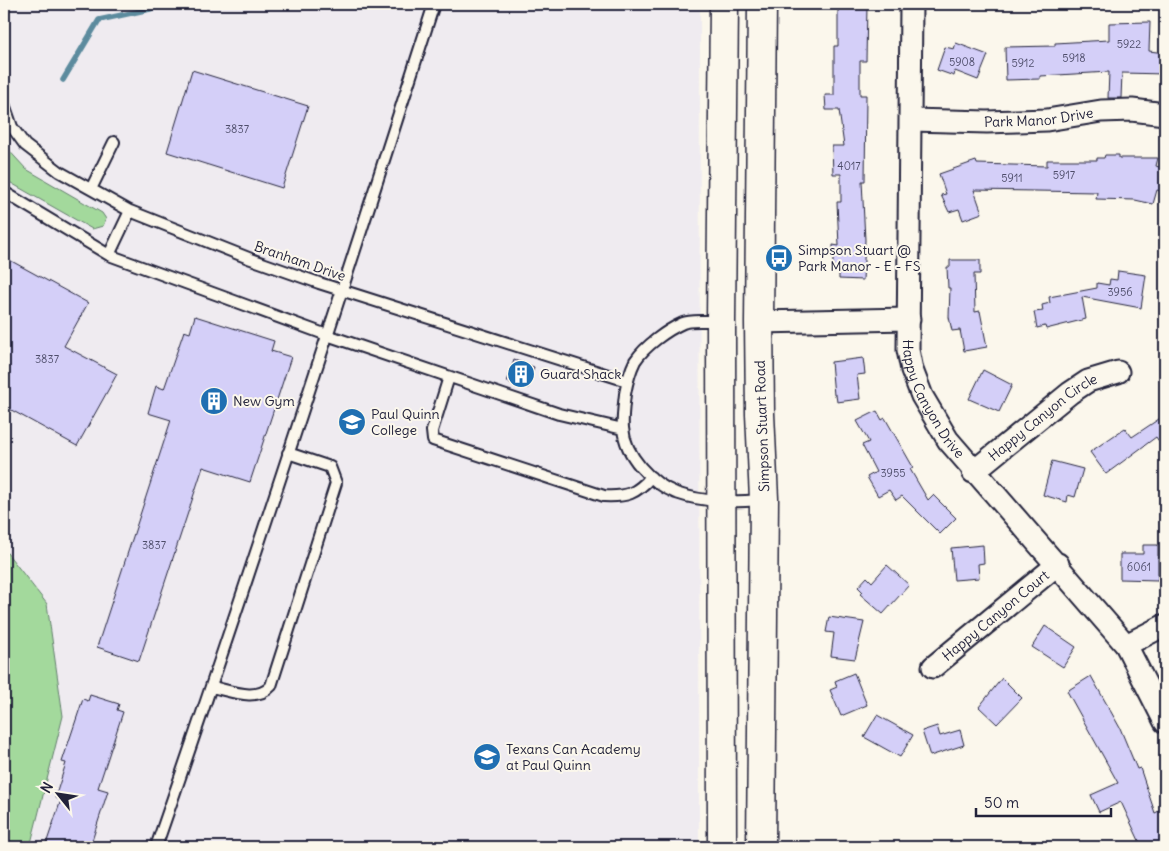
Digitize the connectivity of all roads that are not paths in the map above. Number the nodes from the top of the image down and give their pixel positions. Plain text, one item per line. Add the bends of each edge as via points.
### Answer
1 (434, 4) edge
2 (724, 4) edge
3 (762, 4) edge
4 (910, 4) edge
5 (4, 104) edge
6 (1165, 114) edge
7 (911, 120) junction
8 (114, 142) dead end
9 (91, 189) junction
10 (4, 192) edge
11 (130, 211) junction
12 (109, 255) junction
13 (343, 290) junction
14 (909, 319) junction
15 (721, 321) junction
16 (760, 322) junction
17 (326, 335) junction
18 (1118, 372) dead end
19 (449, 377) junction
20 (627, 381) junction
21 (622, 429) junction
22 (288, 453) junction
23 (973, 472) junction
24 (651, 477) junction
25 (764, 500) junction
26 (723, 502) junction
27 (1058, 564) junction
28 (1165, 624) edge
29 (1126, 645) junction
30 (933, 667) dead end
31 (212, 688) junction
32 (1165, 722) edge
33 (156, 847) edge
34 (722, 847) edge
35 (761, 847) edge

1 - 13 lane
2 - 15 main road
3 - 16 main road, Simpson Stuart Road
4 - 7 street, Happy Canyon Drive
5 - 9 lane, Branham Drive via 12,127 25,145 60,172
6 - 7 street, Park Manor Drive via 1132,110 1101,111 1047,120
7 - 14 street, Happy Canyon Drive
8 - 9 lane
9 - 11 lane, Branham Drive
10 - 12 lane
11 - 12 lane
11 - 13 lane, Branham Drive via 251,259
12 - 17 lane
13 - 17 lane
13 - 20 lane, Branham Drive
14 - 16 street
14 - 23 street, Happy Canyon Drive via 908,350 922,396 948,440
15 - 16 main road
15 - 20 lane via 684,322 666,333 636,360
15 - 26 main road
16 - 25 main road, Simpson Stuart Road
17 - 19 lane
17 - 22 lane
18 - 23 street, Happy Canyon Circle via 1088,381
19 - 21 lane via 558,414
19 - 24 lane via 432,431 433,440 604,496 638,491
20 - 21 lane
21 - 24 lane via 630,451
22 - 31 lane
22 - 31 lane via 330,467 336,483 271,686 257,696
23 - 27 street, Happy Canyon Drive
24 - 26 lane via 675,492
25 - 26 lane
25 - 35 main road, Simpson Stuart Road
26 - 34 main road
27 - 29 street, Happy Canyon Drive
27 - 30 street, Happy Canyon Court
28 - 29 street
29 - 32 street, Happy Canyon Drive
31 - 33 lane

